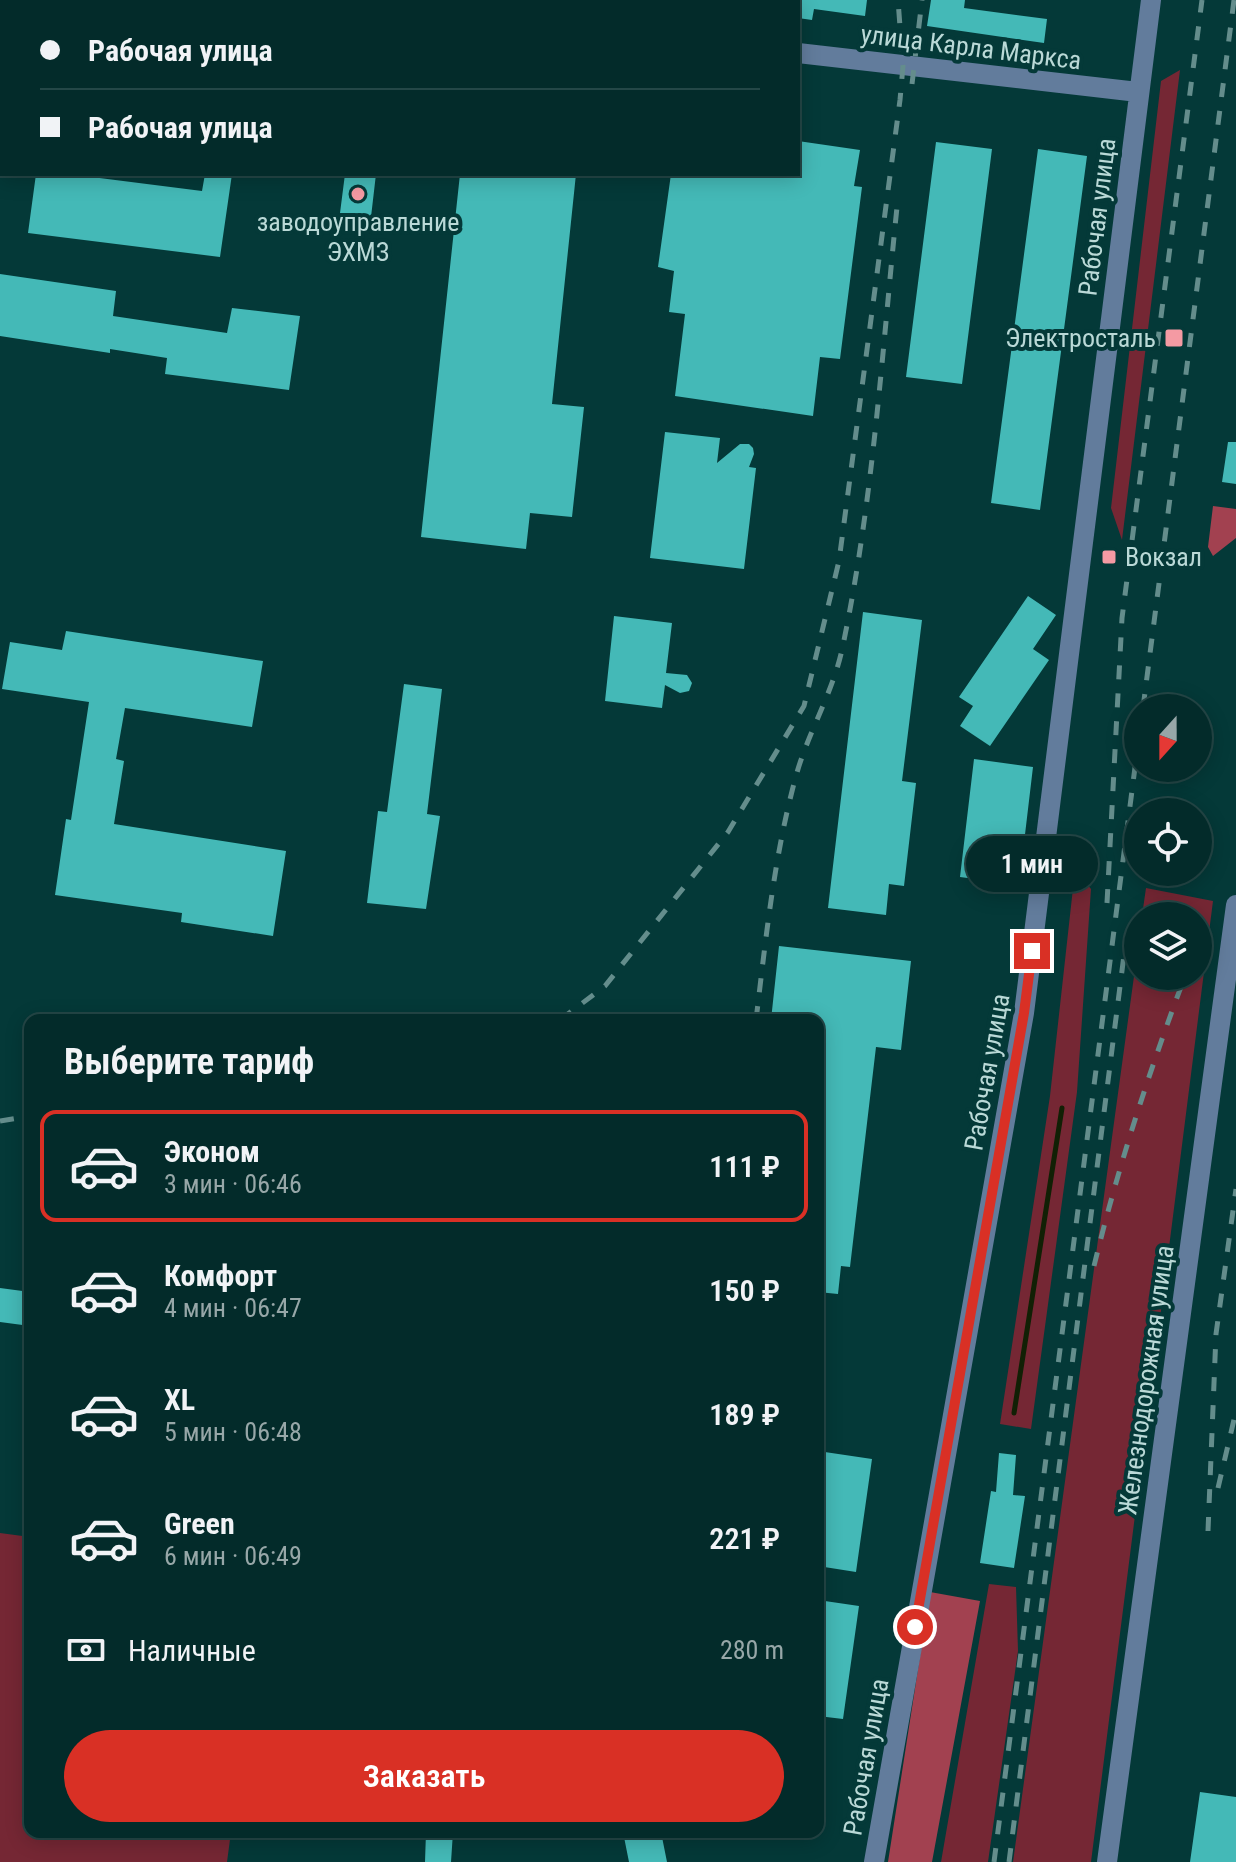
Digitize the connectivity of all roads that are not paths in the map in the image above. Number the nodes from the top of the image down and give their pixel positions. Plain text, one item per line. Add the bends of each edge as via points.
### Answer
1 (1151, 0) edge
2 (800, 53) edge
3 (1138, 92) junction
4 (1236, 905) edge
5 (874, 1862) edge
6 (1107, 1862) edge

1 - 3 street, Рабочая улица
2 - 3 street, улица Карла Маркса
3 - 5 street, Рабочая улица via 1024,1013
4 - 6 street, Железнодорожная улица

